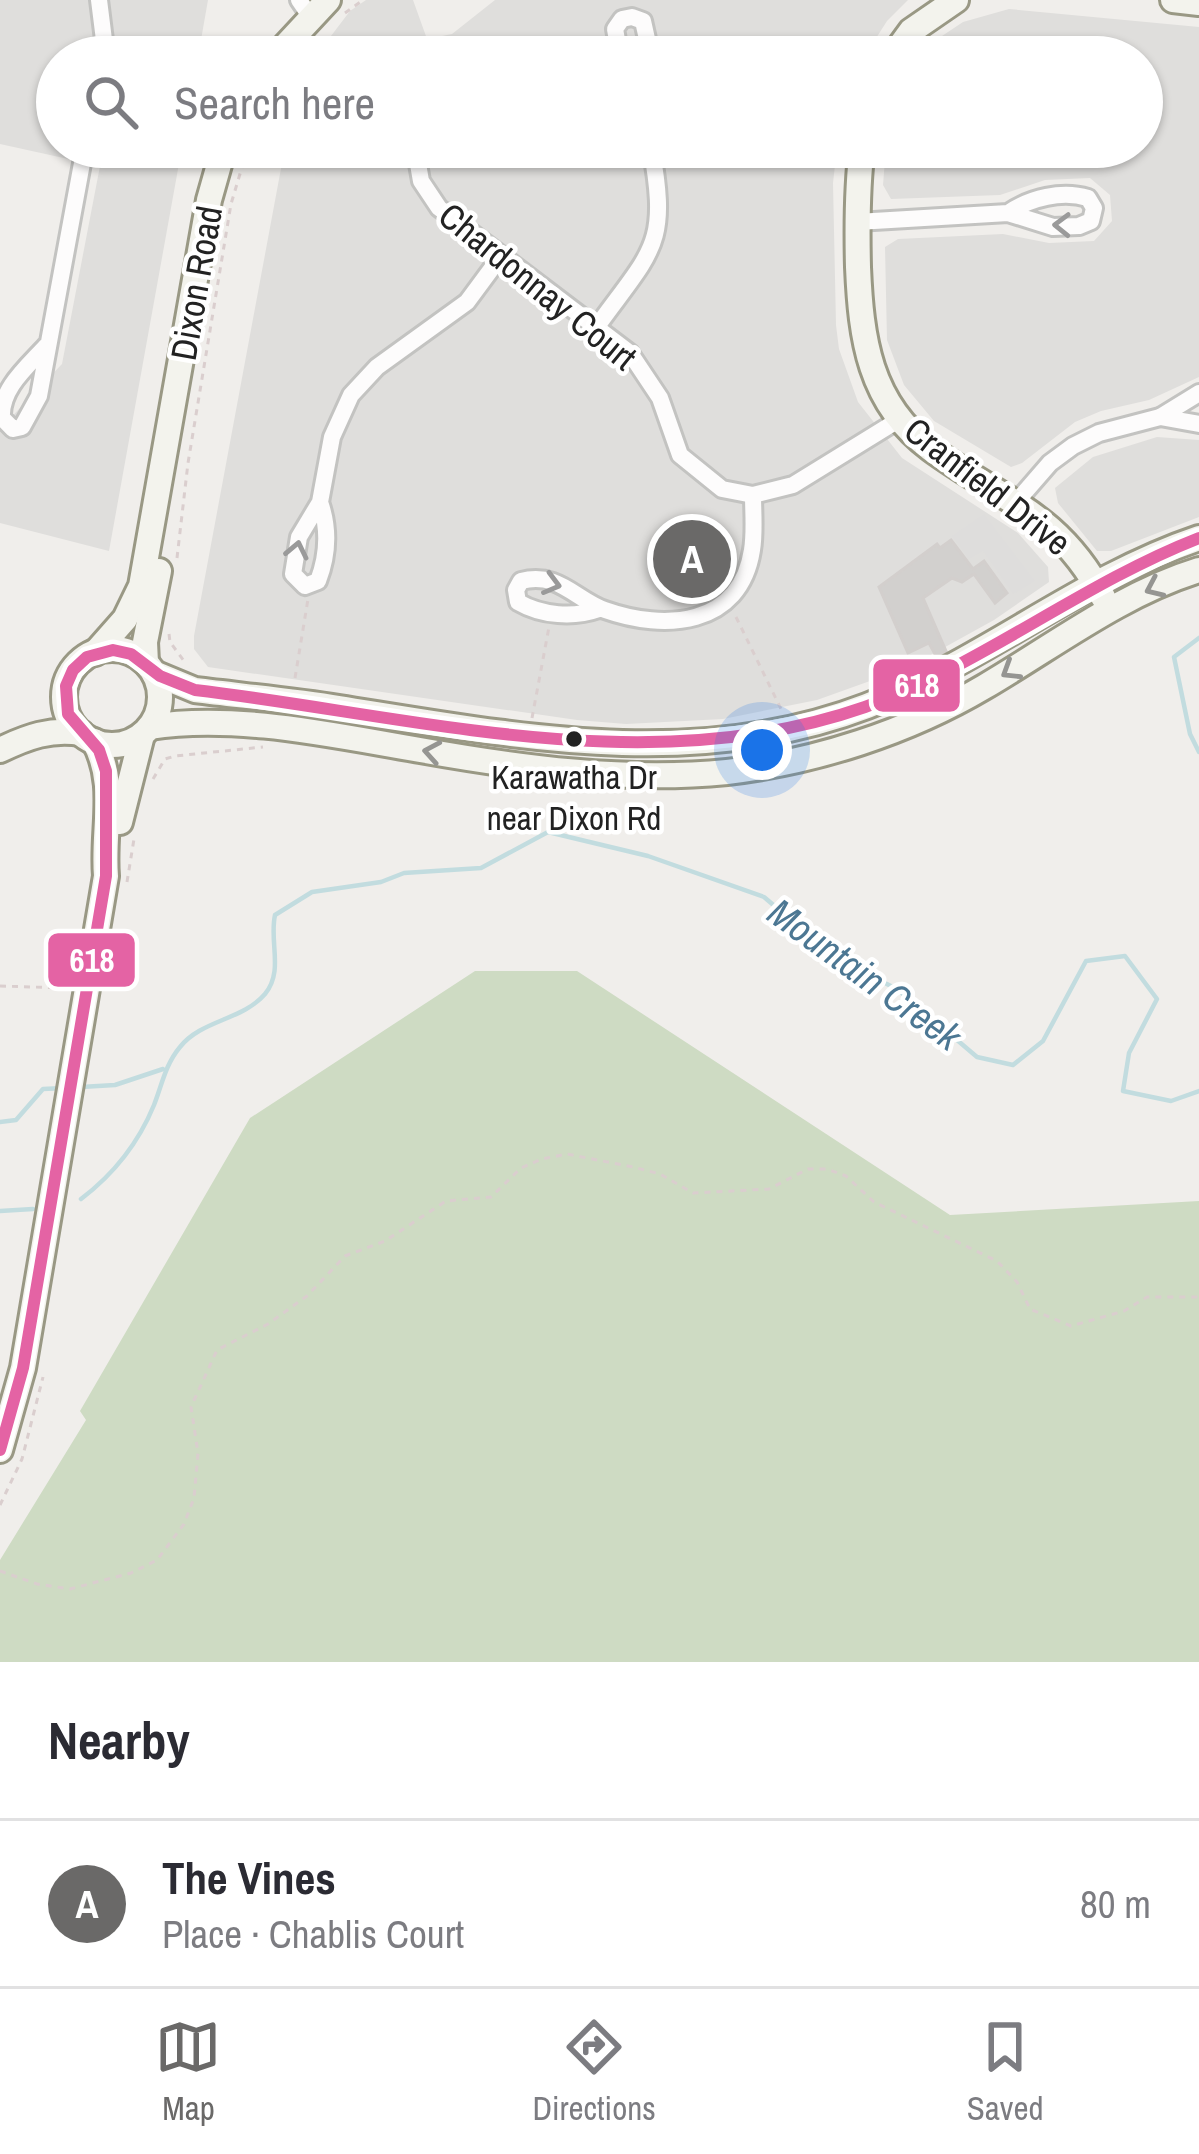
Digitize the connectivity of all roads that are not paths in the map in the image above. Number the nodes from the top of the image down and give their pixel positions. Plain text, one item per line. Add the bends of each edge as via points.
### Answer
1 (99, 0) edge
2 (956, 0) edge
3 (1173, 0) edge
4 (1199, 3) edge
5 (312, 5) edge
6 (104, 36) edge
7 (290, 36) edge
8 (616, 36) edge
9 (646, 36) edge
10 (907, 36) edge
11 (81, 168) edge
12 (218, 168) edge
13 (419, 168) edge
14 (654, 168) edge
15 (860, 168) edge
16 (1008, 213) dead end
17 (856, 222) junction
18 (501, 256) junction
19 (598, 325) junction
20 (46, 346) dead end
21 (1199, 393) edge
22 (1160, 417) junction
23 (900, 419) junction
24 (172, 420) junction
25 (1199, 424) edge
26 (753, 495) junction
27 (1017, 501) junction
28 (320, 502) junction
29 (1199, 538) edge
30 (1199, 570) edge
31 (1095, 582) junction
32 (599, 609) dead end
33 (1110, 610) junction
34 (95, 653) junction
35 (150, 668) junction
36 (65, 691) junction
37 (146, 731) junction
38 (0, 733) edge
39 (87, 737) junction
40 (0, 750) edge
41 (116, 881) junction
42 (0, 1450) edge

1 - 6 street
2 - 10 main road
3 - 4 main road
5 - 7 main road
8 - 9 street via 632,17 643,21
11 - 20 street
12 - 24 main road, Dixon Road
13 - 18 street, Chardonnay Court via 439,208
14 - 19 street via 661,213 654,244
15 - 17 main road, Cranfield Drive
16 - 17 street
17 - 23 main road, Cranfield Drive via 863,344
18 - 19 street, Chardonnay Court
18 - 28 street via 466,302 351,395 332,437
19 - 26 street, Chardonnay Court via 652,382 690,466 722,489
21 - 22 street
22 - 25 street
22 - 27 street via 1073,446
23 - 26 street via 793,485
23 - 27 main road, Cranfield Drive via 932,449
24 - 34 main road, Dixon Road via 138,594
24 - 35 main road, Dixon Road via 162,558 145,643
26 - 32 street via 752,553 723,602 678,622
27 - 31 main road, Cranfield Drive via 1070,545
28 -> 28 street via 322,571 305,586 293,568 299,537
29 - 31 main road
30 -> 33 main road
31 - 33 main road, Cranfield Drive
31 - 35 main road via 988,647 864,707 757,736 698,742 509,735 195,690
33 -> 37 main road via 911,723 732,771 621,775 194,722
34 - 35 main road via 125,651
34 - 36 main road via 72,672
35 - 37 main road via 160,705
36 - 38 main road via 53,709
36 - 39 main road via 68,716
37 - 39 main road via 117,745
37 - 41 main road via 127,785
39 - 40 main road via 46,733
39 - 41 main road via 102,756 110,800 104,854
41 - 42 main road via 77,1052 23,1368

